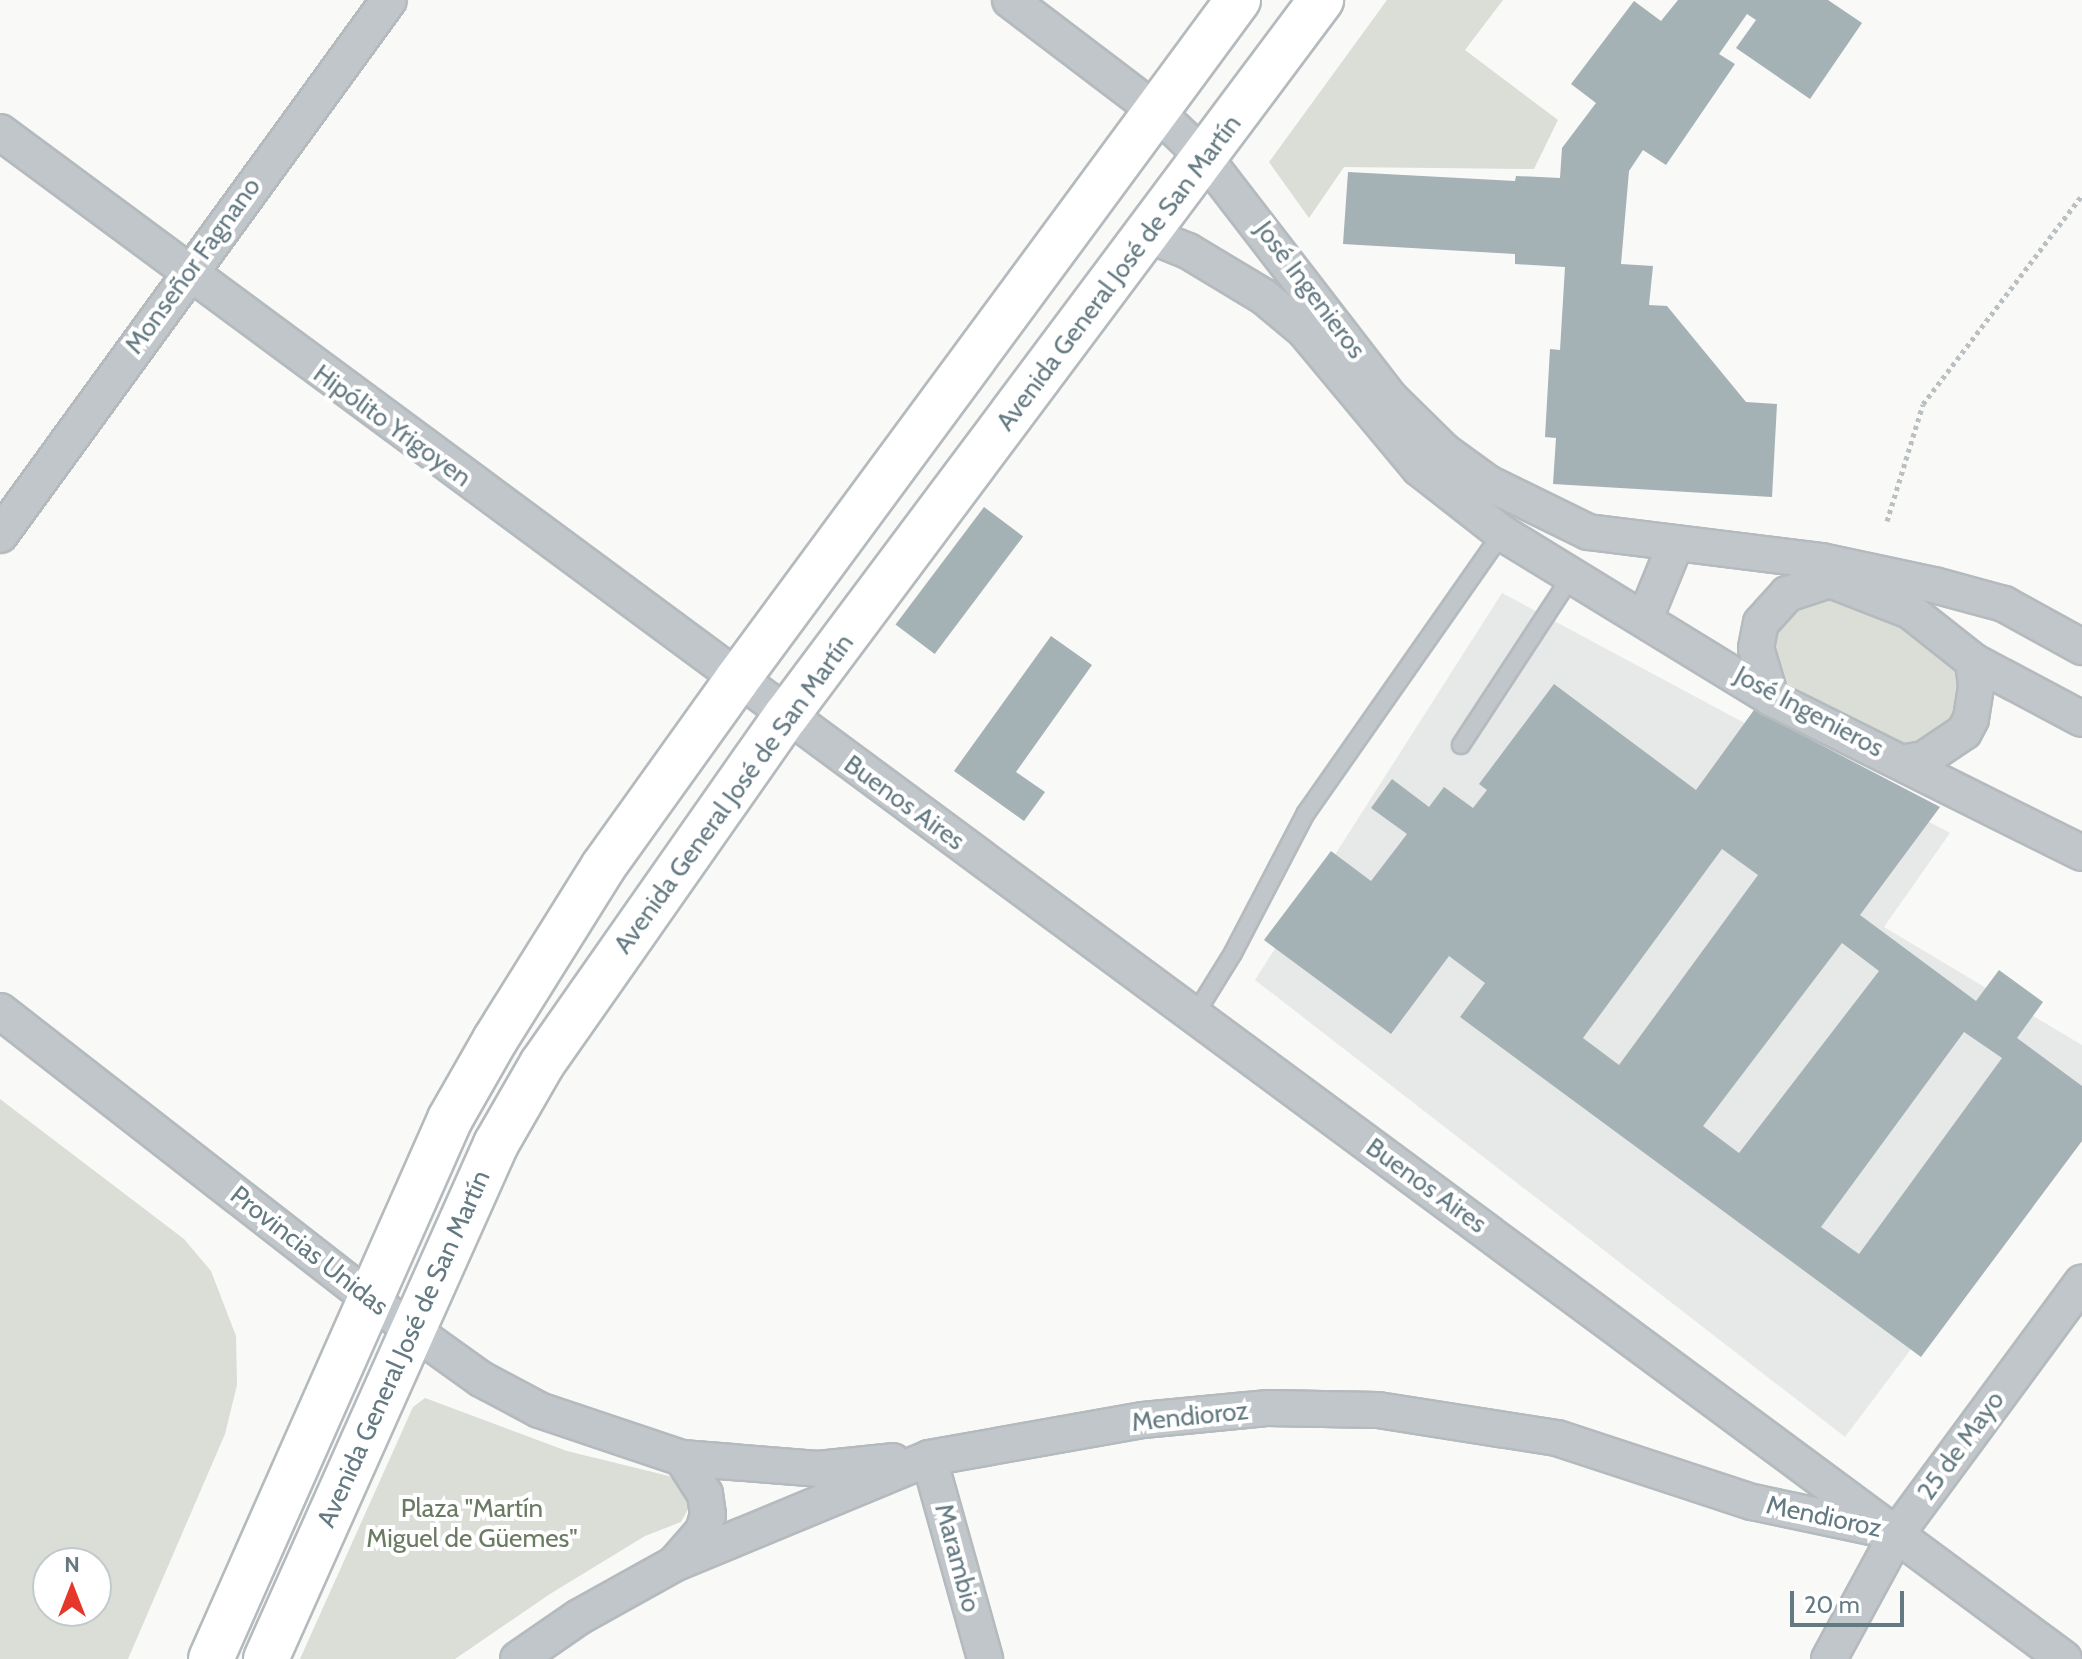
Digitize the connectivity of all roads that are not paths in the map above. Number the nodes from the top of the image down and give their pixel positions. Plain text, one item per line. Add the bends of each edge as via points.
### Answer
1 (389, 0) edge
2 (1010, 0) edge
3 (1238, 0) edge
4 (1321, 0) edge
5 (1156, 111) junction
6 (0, 132) edge
7 (1206, 159) junction
8 (1148, 235) junction
9 (186, 274) junction
10 (1588, 532) junction
11 (1502, 533) junction
12 (0, 535) edge
13 (1676, 543) junction
14 (1826, 571) junction
15 (1573, 574) junction
16 (1646, 616) junction
17 (2082, 647) edge
18 (1973, 661) junction
19 (736, 681) junction
20 (1771, 698) junction
21 (786, 716) junction
22 (2082, 719) edge
23 (1461, 745) dead end
24 (1905, 762) junction
25 (2082, 853) edge
26 (0, 1011) edge
27 (1194, 1016) junction
28 (2082, 1282) edge
29 (372, 1301) junction
30 (412, 1330) junction
31 (682, 1458) junction
32 (929, 1458) junction
33 (1898, 1532) junction
34 (676, 1563) junction
35 (211, 1659) edge
36 (266, 1659) edge
37 (518, 1659) edge
38 (985, 1659) edge
39 (1829, 1659) edge
40 (2064, 1659) edge

1 - 9 street, Monseñor Fagnano
2 - 5 street, José Ingenieros
3 - 5 main road, Avenida General José de San Martín
4 - 7 main road, Avenida General José de San Martín
5 - 7 street, José Ingenieros
5 - 19 main road, Avenida General José de San Martín
6 - 9 street, Hipólito Yrigoyen
7 - 8 main road, Avenida General José de San Martín
7 - 10 street, José Ingenieros via 1389,397 1444,451 1529,507
8 - 11 street, José Ingenieros via 1188,251 1263,296 1304,330 1419,468
8 - 21 main road, Avenida General José de San Martín
9 - 12 street, Monseñor Fagnano
9 - 19 street, Hipólito Yrigoyen
10 - 13 street, José Ingenieros
10 - 15 street
11 - 15 street, José Ingenieros
11 - 27 lane via 1306,813
13 - 14 street, José Ingenieros
13 - 16 street
14 - 17 street via 2004,604
14 - 18 street via 1910,611
14 - 20 street via 1787,594 1761,623 1756,648
15 - 16 street, José Ingenieros
15 - 23 lane
16 - 20 street, José Ingenieros
18 - 22 street
18 - 24 street via 1975,702 1964,732 1932,755
19 - 21 street, Hipólito Yrigoyen
19 - 29 main road, Avenida General José de San Martín via 603,867 495,1040 450,1119
20 - 24 street, José Ingenieros
21 - 27 street, Buenos Aires
21 - 30 main road, Avenida General José de San Martín via 542,1064 496,1144
24 - 25 street, José Ingenieros
26 - 29 street, Provincias Unidas
27 - 33 street, Buenos Aires
28 - 33 street, 25 de Mayo
29 - 30 street, Provincias Unidas
29 - 35 main road, Avenida General José de San Martín
30 - 31 street, Provincias Unidas via 481,1379 539,1410
30 - 36 main road, Avenida General José de San Martín
31 - 32 street, Provincias Unidas via 818,1469
31 - 34 street via 705,1494 708,1515 703,1531
32 - 33 street, Mendioroz via 1143,1420 1268,1408 1378,1410 1557,1438 1807,1517
32 - 34 street, Mendioroz
32 - 38 street, Marambio
33 - 39 street, 25 de Mayo
33 - 40 street, Buenos Aires
34 - 37 street, Mendioroz via 579,1617

